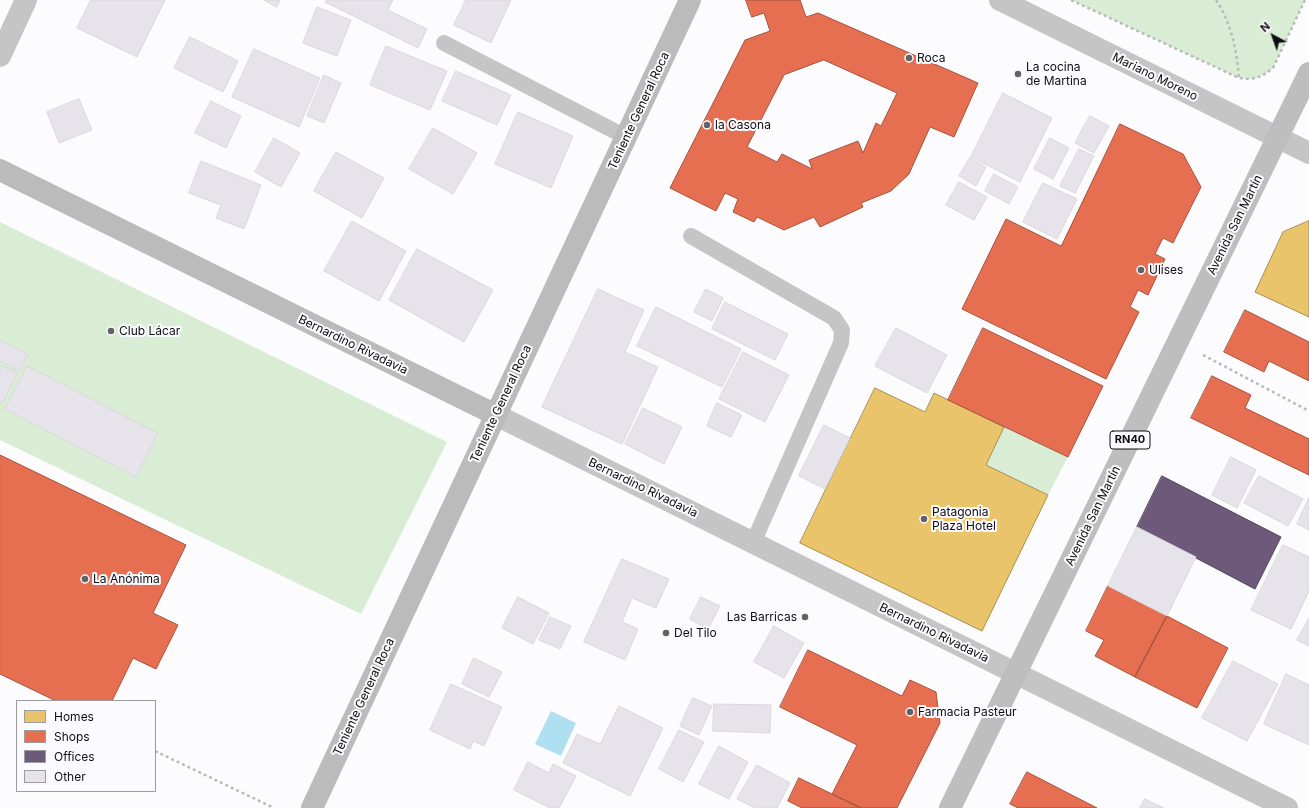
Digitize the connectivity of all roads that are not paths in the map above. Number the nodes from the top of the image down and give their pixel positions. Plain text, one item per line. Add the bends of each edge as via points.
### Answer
1 (26, 0) edge
2 (690, 0) edge
3 (1000, 0) edge
4 (444, 43) dead end
5 (0, 56) edge
6 (1309, 73) edge
7 (626, 138) junction
8 (1277, 138) junction
9 (1309, 153) edge
10 (0, 170) edge
11 (690, 236) dead end
12 (496, 415) junction
13 (753, 543) junction
14 (1016, 673) junction
15 (312, 808) edge
16 (950, 808) edge
17 (1286, 808) edge

1 - 5 street
2 - 7 main road, Teniente General Roca
3 - 8 street, Mariano Moreno
4 - 7 lane
6 - 8 main road, Avenida San Martín / RN40
7 - 12 main road, Teniente General Roca
8 - 9 street, Mariano Moreno
8 - 14 main road, Avenida San Martín / RN40
10 - 12 main road, Bernardino Rivadavia
11 - 13 lane via 834,318 842,330 841,343
12 - 13 street, Bernardino Rivadavia
12 - 15 main road, Teniente General Roca
13 - 14 street, Bernardino Rivadavia
14 - 16 main road, Avenida San Martín / RN40
14 - 17 street, Bernardino Rivadavia

